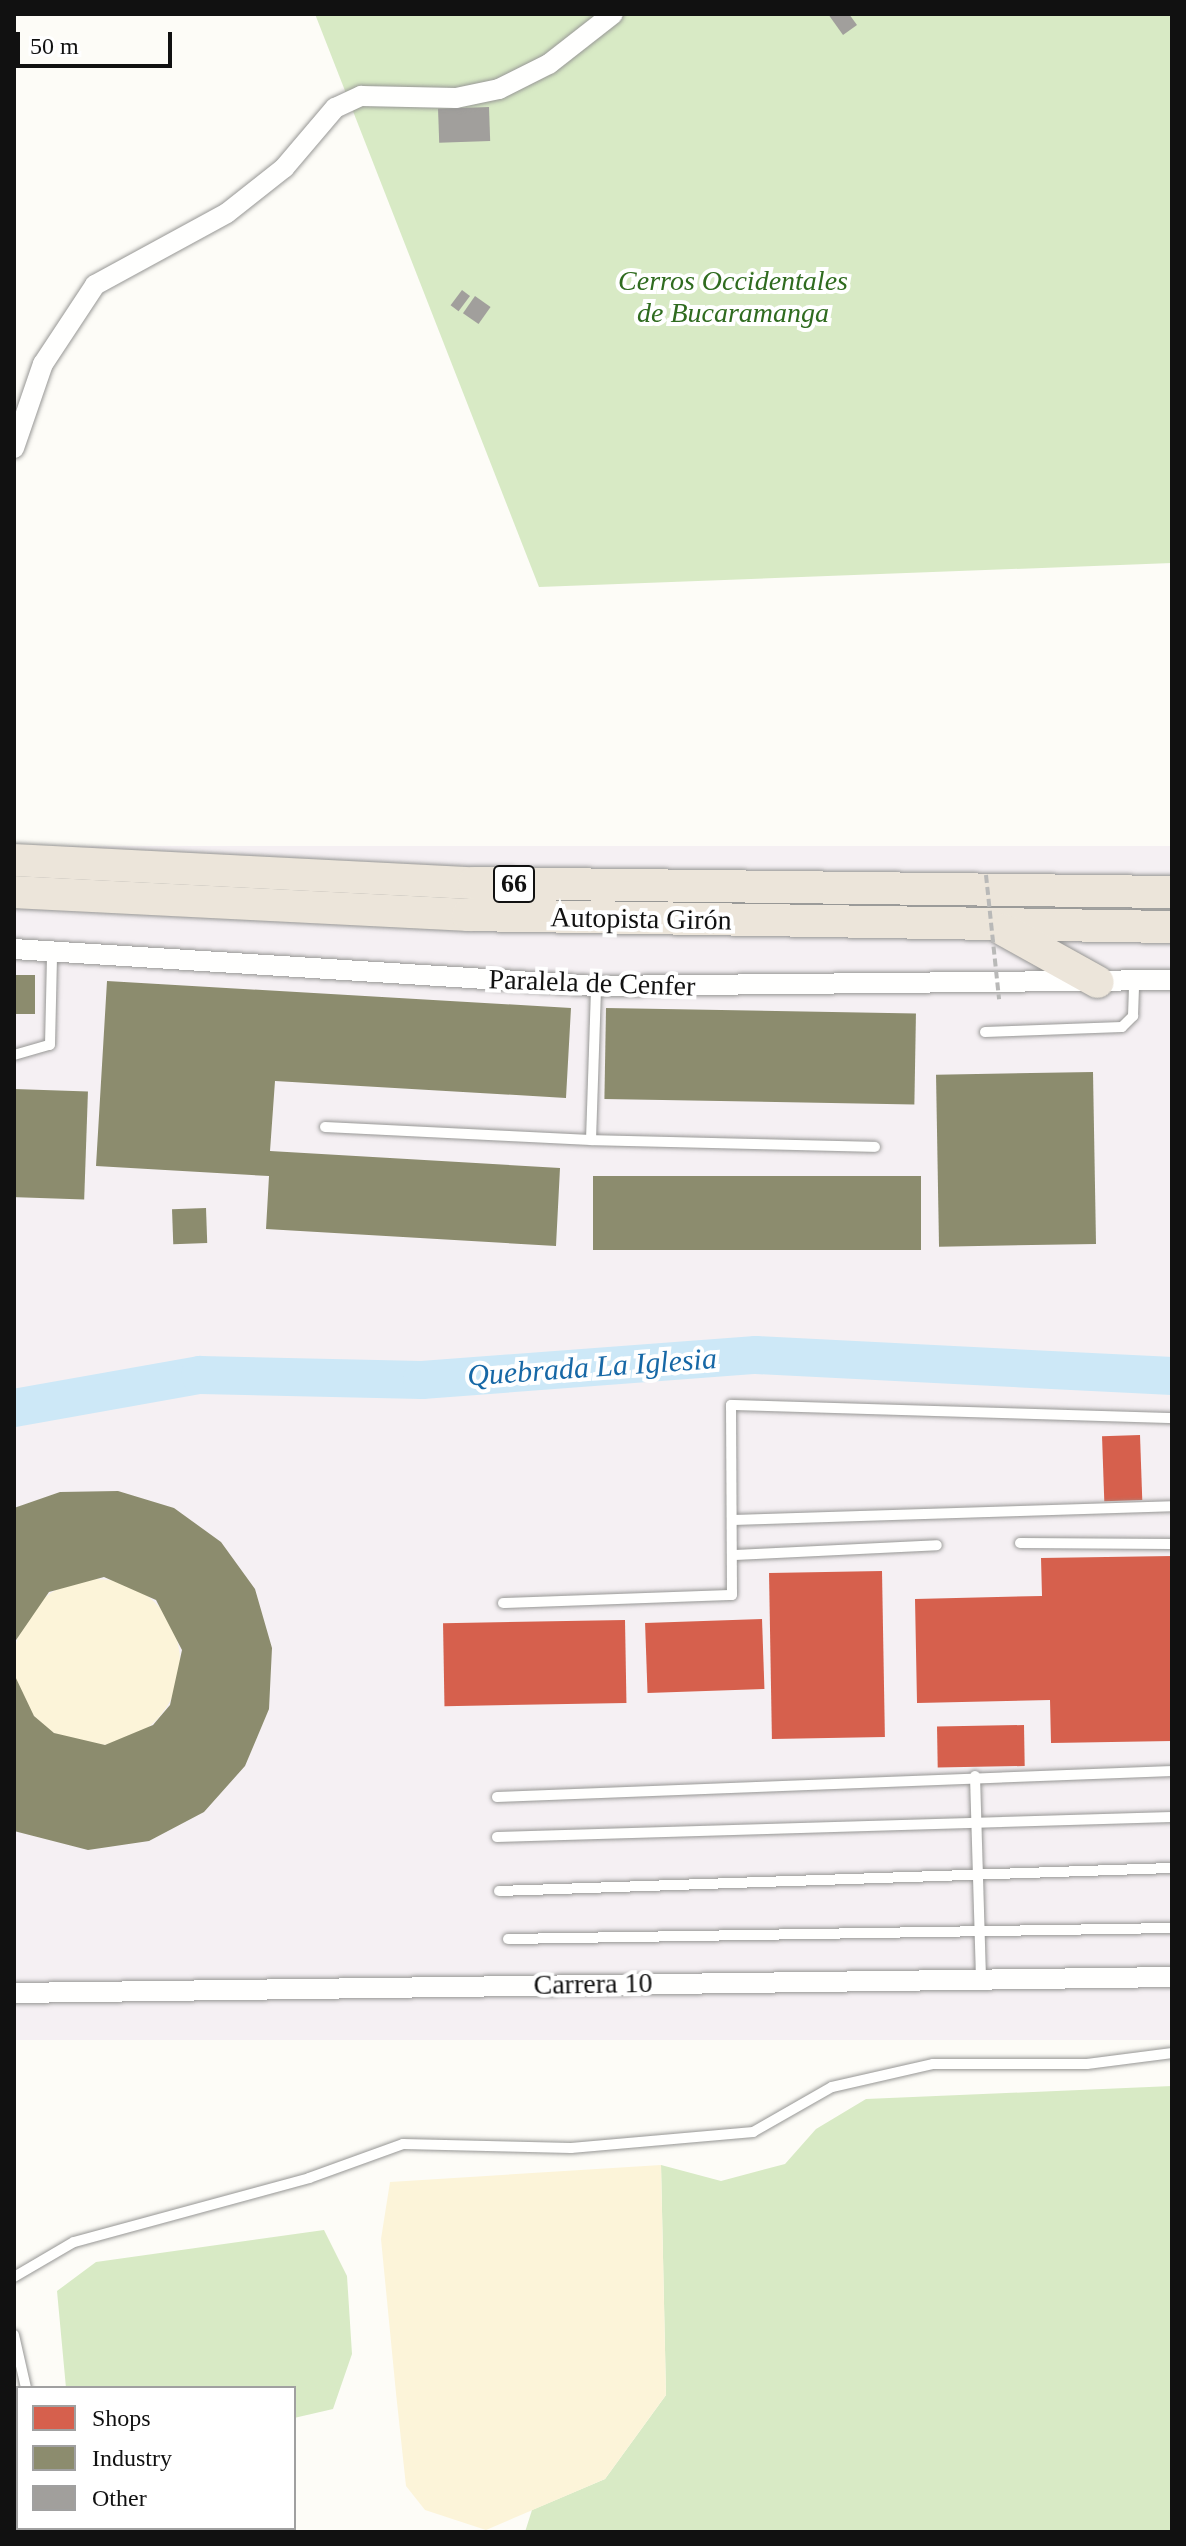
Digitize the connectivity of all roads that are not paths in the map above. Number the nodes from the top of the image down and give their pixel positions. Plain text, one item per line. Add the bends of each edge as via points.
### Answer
1 (613, 14) edge
2 (14, 448) edge
3 (14, 860) edge
4 (14, 892) edge
5 (1172, 892) edge
6 (1172, 927) edge
7 (1001, 928) junction
8 (14, 949) edge
9 (52, 954) junction
10 (1172, 980) edge
11 (1098, 982) junction
12 (1134, 982) junction
13 (596, 986) junction
14 (985, 1032) dead end
15 (14, 1055) edge
16 (325, 1127) dead end
17 (591, 1140) junction
18 (875, 1147) dead end
19 (1172, 1418) edge
20 (1172, 1506) edge
21 (733, 1520) junction
22 (1020, 1543) dead end
23 (1172, 1544) edge
24 (937, 1545) dead end
25 (735, 1555) junction
26 (503, 1603) dead end
27 (1172, 1771) edge
28 (975, 1776) junction
29 (497, 1797) dead end
30 (1172, 1817) edge
31 (976, 1822) junction
32 (497, 1837) dead end
33 (1172, 1868) edge
34 (977, 1873) junction
35 (499, 1891) dead end
36 (1172, 1928) edge
37 (980, 1931) junction
38 (508, 1939) dead end
39 (981, 1977) junction
40 (1172, 1977) edge
41 (14, 1993) edge
42 (1172, 2053) edge
43 (14, 2277) edge
44 (14, 2335) edge
45 (26, 2386) edge

1 - 2 street via 549,64 499,89 456,98 361,96 335,108 284,168 227,213 95,285 43,364
3 - 5 highway, Autopista Girón / 66 via 474,883
4 - 7 highway, Autopista Girón / 66 via 468,915
6 - 7 highway, Autopista Girón / 66
7 - 11 highway
8 - 9 street, Paralela de Cenfer
9 - 13 street, Paralela de Cenfer
9 - 15 lane via 50,1045
10 - 12 street, Paralela de Cenfer
11 - 12 street, Paralela de Cenfer
11 - 13 street, Paralela de Cenfer
12 - 14 lane via 1133,1016 1122,1027
13 - 17 lane
16 - 17 lane
17 - 18 lane
19 - 21 lane via 741,1403 726,1410
20 - 21 lane
21 - 25 lane
22 - 23 lane
24 - 25 lane
25 - 26 lane via 736,1590 726,1596
27 - 28 lane
28 - 29 lane
28 - 31 lane
30 - 31 lane
31 - 32 lane
31 - 34 lane
33 - 34 lane
34 - 35 lane
34 - 37 lane
36 - 37 lane
37 - 38 lane
37 - 39 lane
39 - 40 street, Carrera 10
39 - 41 street, Carrera 10
42 - 43 lane via 1087,2064 933,2064 832,2087 753,2132 571,2148 403,2144 309,2178 74,2242
44 - 45 lane

